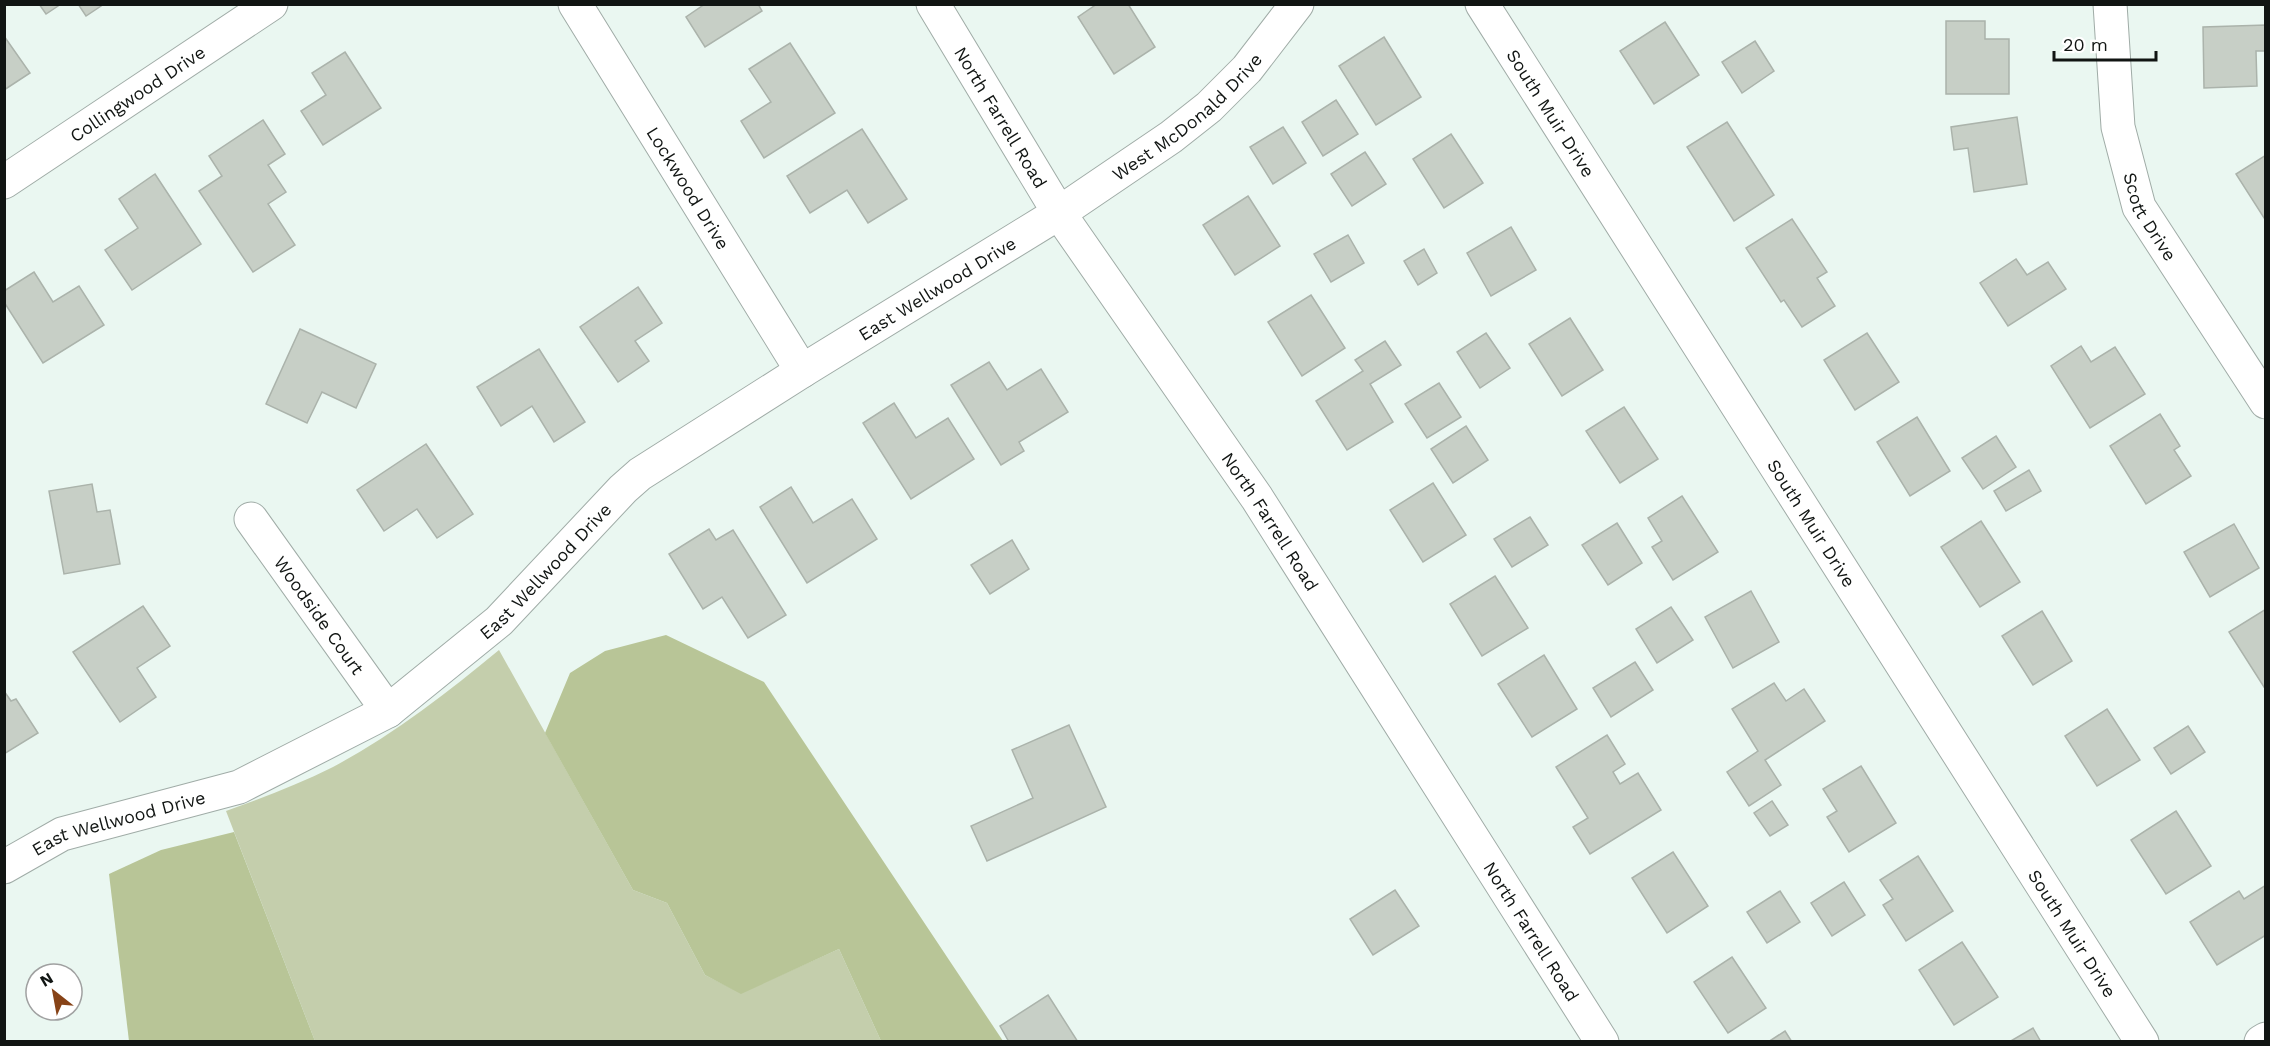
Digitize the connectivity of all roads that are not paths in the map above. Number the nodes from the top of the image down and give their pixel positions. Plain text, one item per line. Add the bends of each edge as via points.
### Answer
1 (271, 4) edge
2 (575, 4) edge
3 (933, 4) edge
4 (1297, 4) edge
5 (1482, 4) edge
6 (2110, 4) edge
7 (4, 182) edge
8 (1059, 213) junction
9 (802, 371) junction
10 (2265, 402) edge
11 (251, 519) dead end
12 (388, 711) junction
13 (4, 867) edge
14 (2265, 1039) edge
15 (1602, 1041) edge
16 (2142, 1041) edge
17 (2261, 1041) edge

1 - 7 street, Collingwood Drive
2 - 9 street, Lockwood Drive
3 - 8 street, North Farrell Road
4 - 8 street, West McDonald Drive via 1246,69 1209,107
5 - 16 street, South Muir Drive
6 - 10 street, Scott Drive via 2118,127 2139,207
8 - 9 street, East Wellwood Drive
8 - 15 street, North Farrell Road via 1257,498
9 - 12 street, East Wellwood Drive via 640,474 499,621
11 - 12 street, Woodside Court
12 - 13 street, East Wellwood Drive via 239,787 62,834
14 - 17 street

